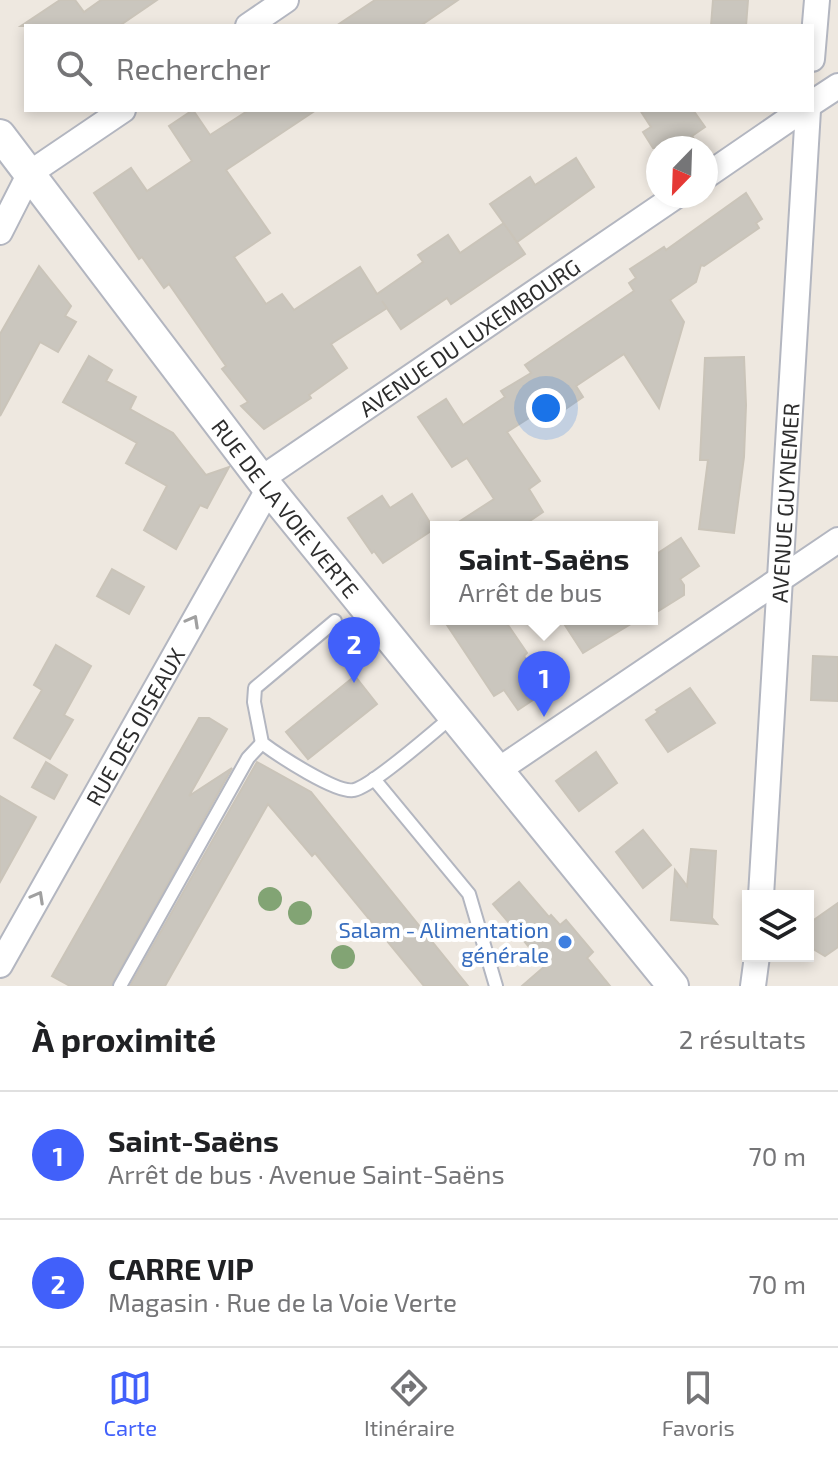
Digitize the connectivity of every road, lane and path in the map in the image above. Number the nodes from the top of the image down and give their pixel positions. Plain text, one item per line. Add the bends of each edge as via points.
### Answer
1 (286, 0) edge
2 (817, 0) edge
3 (251, 24) edge
4 (814, 35) edge
5 (838, 86) edge
6 (814, 102) edge
7 (120, 112) edge
8 (799, 112) edge
9 (808, 112) edge
10 (0, 135) edge
11 (0, 165) edge
12 (718, 168) edge
13 (30, 173) junction
14 (659, 208) edge
15 (0, 232) edge
16 (265, 484) junction
17 (838, 540) edge
18 (780, 578) junction
19 (335, 621) dead end
20 (453, 716) junction
21 (262, 743) junction
22 (497, 771) junction
23 (374, 779) junction
24 (761, 890) edge
25 (756, 962) edge
26 (0, 965) edge
27 (120, 986) edge
28 (496, 986) edge
29 (673, 986) edge
30 (753, 986) edge

1 - 3 street
2 - 4 street
5 - 6 street
7 - 13 street
8 - 12 street
9 - 18 street, AVENUE GUYNEMER
10 - 13 street, RUE DE LA VOIE VERTE
11 - 13 street
13 - 15 street
13 - 16 street, RUE DE LA VOIE VERTE
14 - 16 street, AVENUE DU LUXEMBOURG
16 - 20 street, RUE DE LA VOIE VERTE
26 -> 16 street, RUE DES OISEAUX
17 - 18 street
18 - 22 street
18 - 24 street, AVENUE GUYNEMER
19 - 21 lane via 255,688
20 - 22 street, RUE DE LA VOIE VERTE
20 - 23 lane
21 - 23 lane via 342,790
21 - 27 lane via 248,758
22 - 29 street, RUE DE LA VOIE VERTE
23 - 28 lane via 469,894
25 - 30 street

